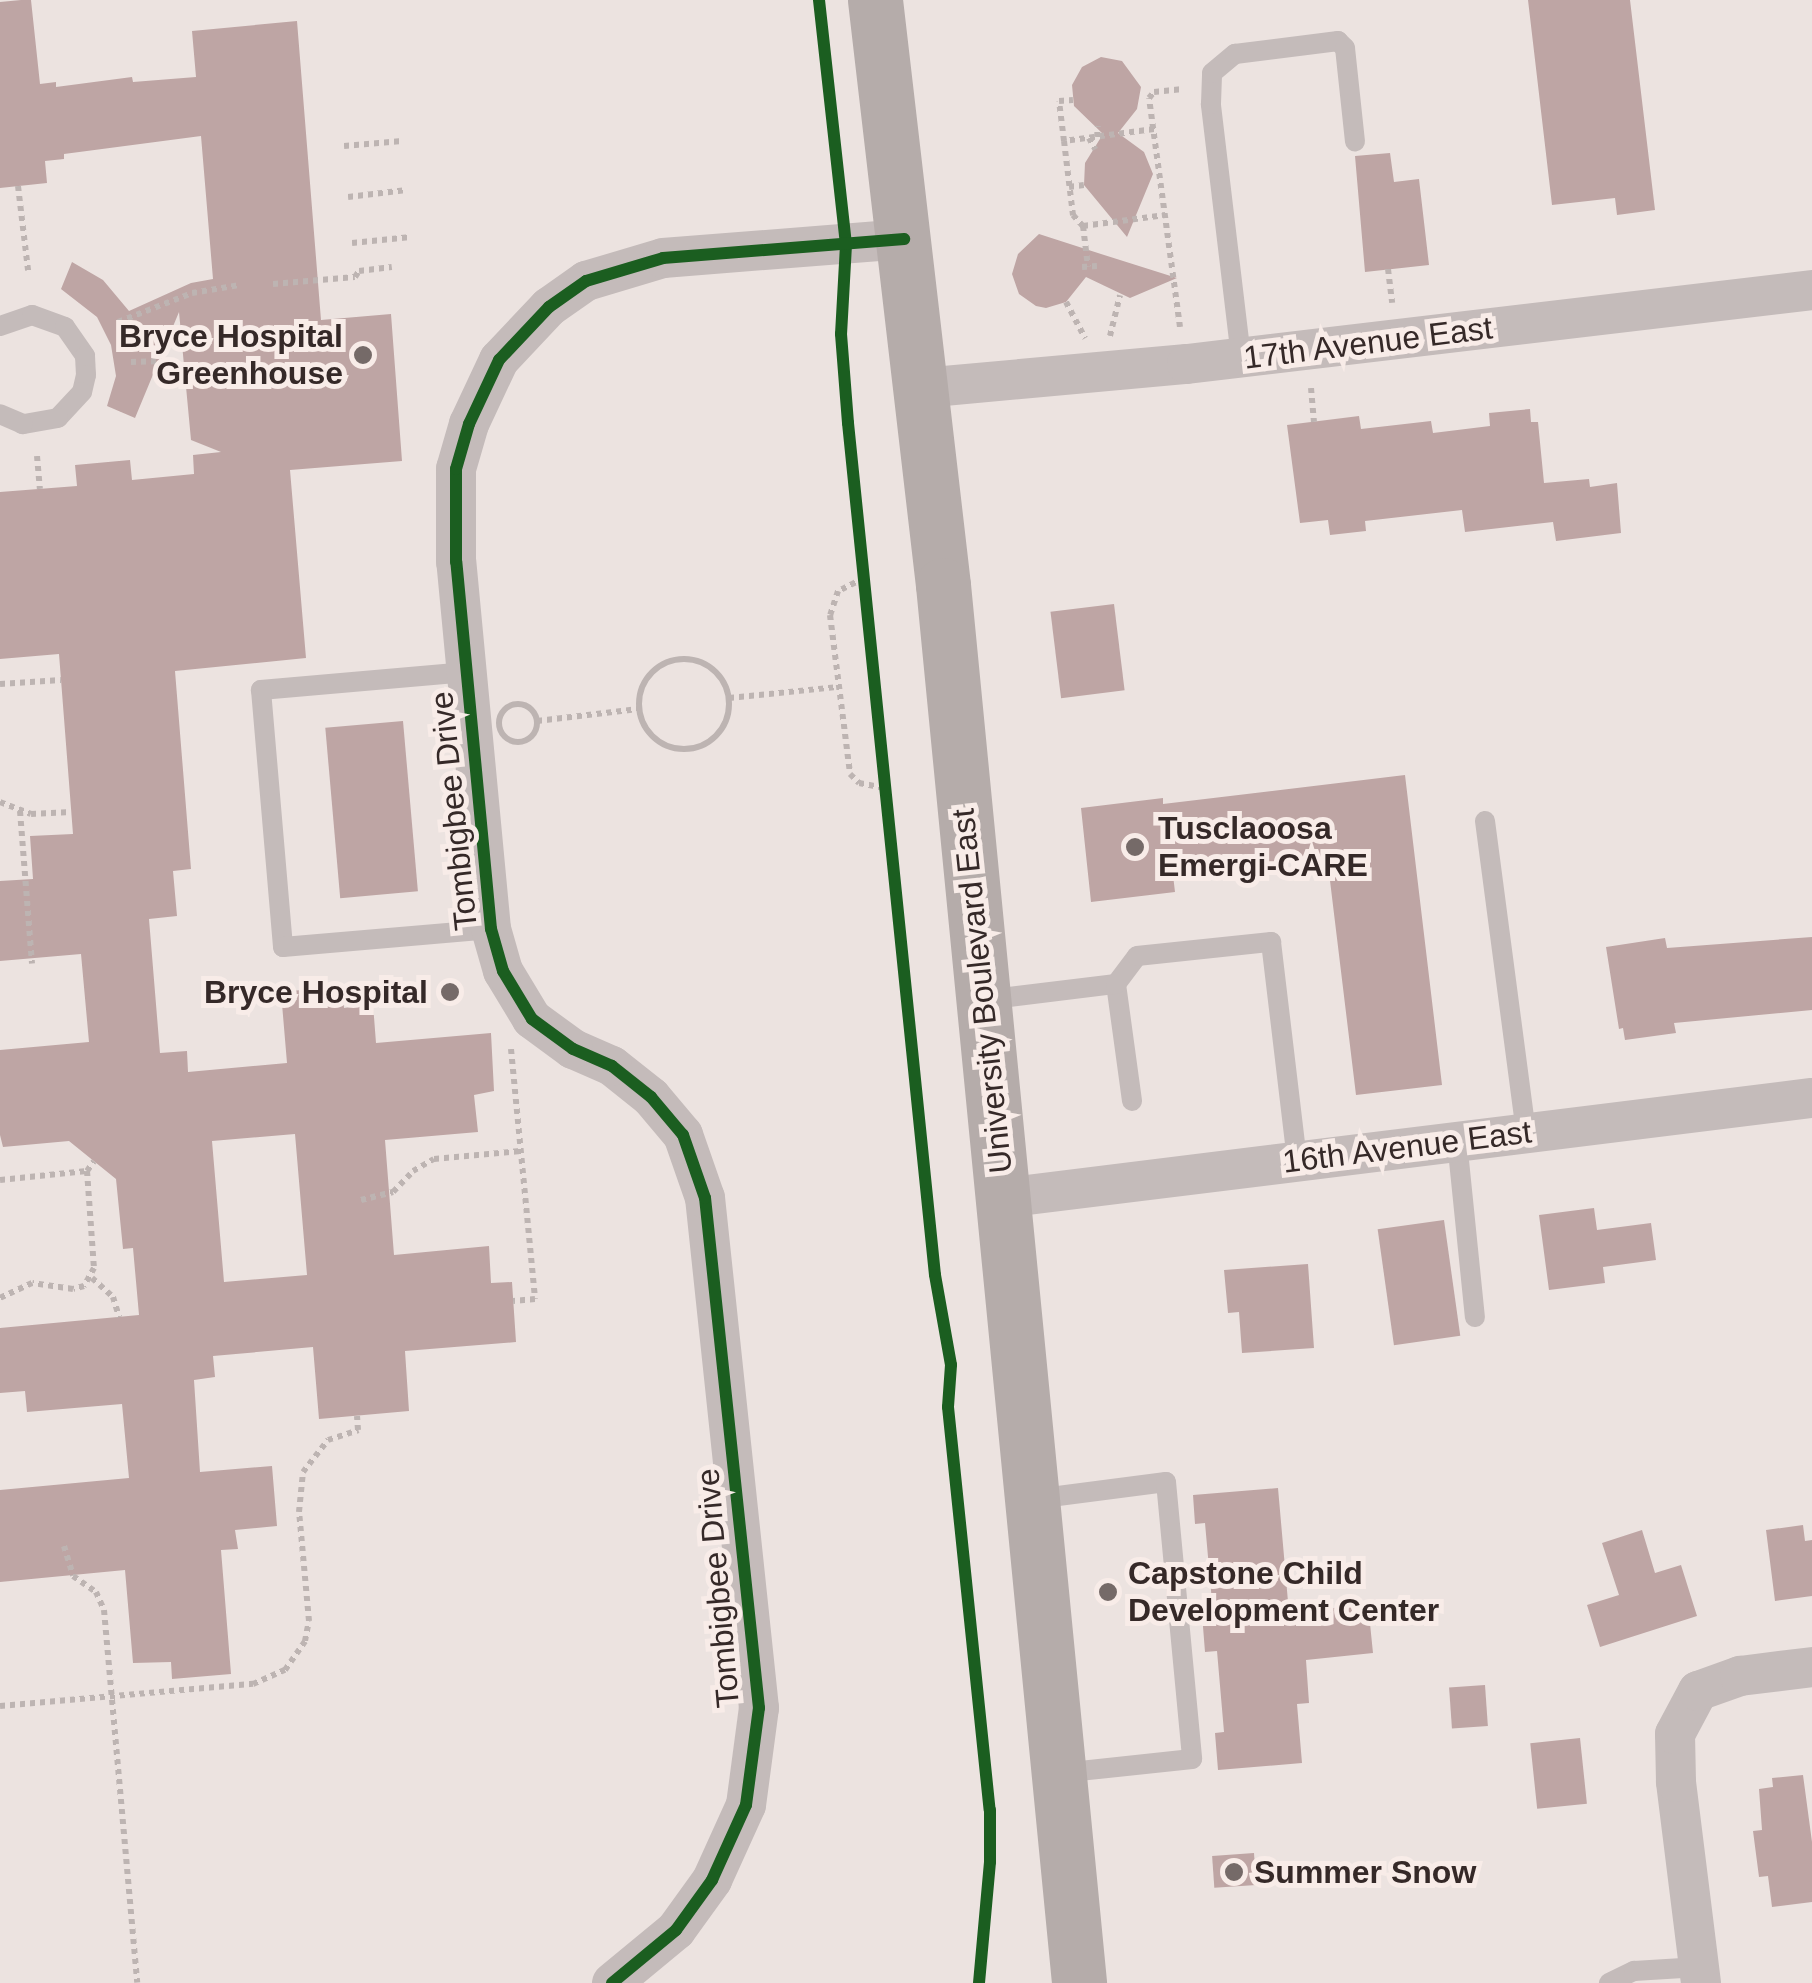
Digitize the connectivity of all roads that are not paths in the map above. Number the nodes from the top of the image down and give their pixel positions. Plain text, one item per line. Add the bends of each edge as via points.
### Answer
1 (875, 0) edge
2 (1355, 141) dead end
3 (904, 239) junction
4 (1812, 290) edge
5 (0, 326) edge
6 (1241, 357) junction
7 (922, 388) junction
8 (0, 414) edge
9 (466, 672) junction
10 (1485, 821) dead end
11 (491, 929) junction
12 (1116, 984) junction
13 (983, 1001) junction
14 (1812, 1098) edge
15 (1132, 1100) dead end
16 (1526, 1132) junction
17 (1457, 1141) junction
18 (1297, 1161) junction
19 (1002, 1198) junction
20 (1475, 1317) dead end
21 (1033, 1499) junction
22 (1812, 1667) edge
23 (1059, 1773) junction
24 (1700, 1975) edge
25 (612, 1983) edge
26 (1080, 1983) edge
27 (1609, 1983) edge

1 - 3 main road, University Boulevard East
2 - 6 lane via 1345,48 1338,41 1235,54 1212,73
3 - 7 main road, University Boulevard East
3 - 9 street, Tombigbee Drive via 663,258 586,281 549,308 500,360 456,469
4 - 6 street, 17th Avenue East
5 - 8 lane via 32,315 66,327 84,356 86,374 72,407 58,418 22,424
6 - 7 street, 17th Avenue East
7 - 13 main road, University Boulevard East
9 - 11 street, Tombigbee Drive
9 - 11 lane via 261,690 283,947
10 - 16 lane
11 - 25 street, Tombigbee Drive via 504,971 532,1019 573,1049 612,1066 652,1097 682,1134 708,1218 760,1708 746,1805 712,1880 676,1930
12 - 13 lane
12 - 15 lane
12 - 18 lane via 1138,956 1270,942
13 - 19 main road, University Boulevard East
14 - 16 street, 16th Avenue East
16 - 17 street, 16th Avenue East
17 - 18 street, 16th Avenue East
17 - 20 lane
18 - 19 street, 16th Avenue East
19 - 21 main road, University Boulevard East
21 - 23 main road, University Boulevard East
21 - 23 lane via 1166,1482 1192,1760
22 - 24 street via 1740,1676 1698,1691 1675,1734
23 - 26 main road, University Boulevard East
24 - 27 lane via 1634,1971

